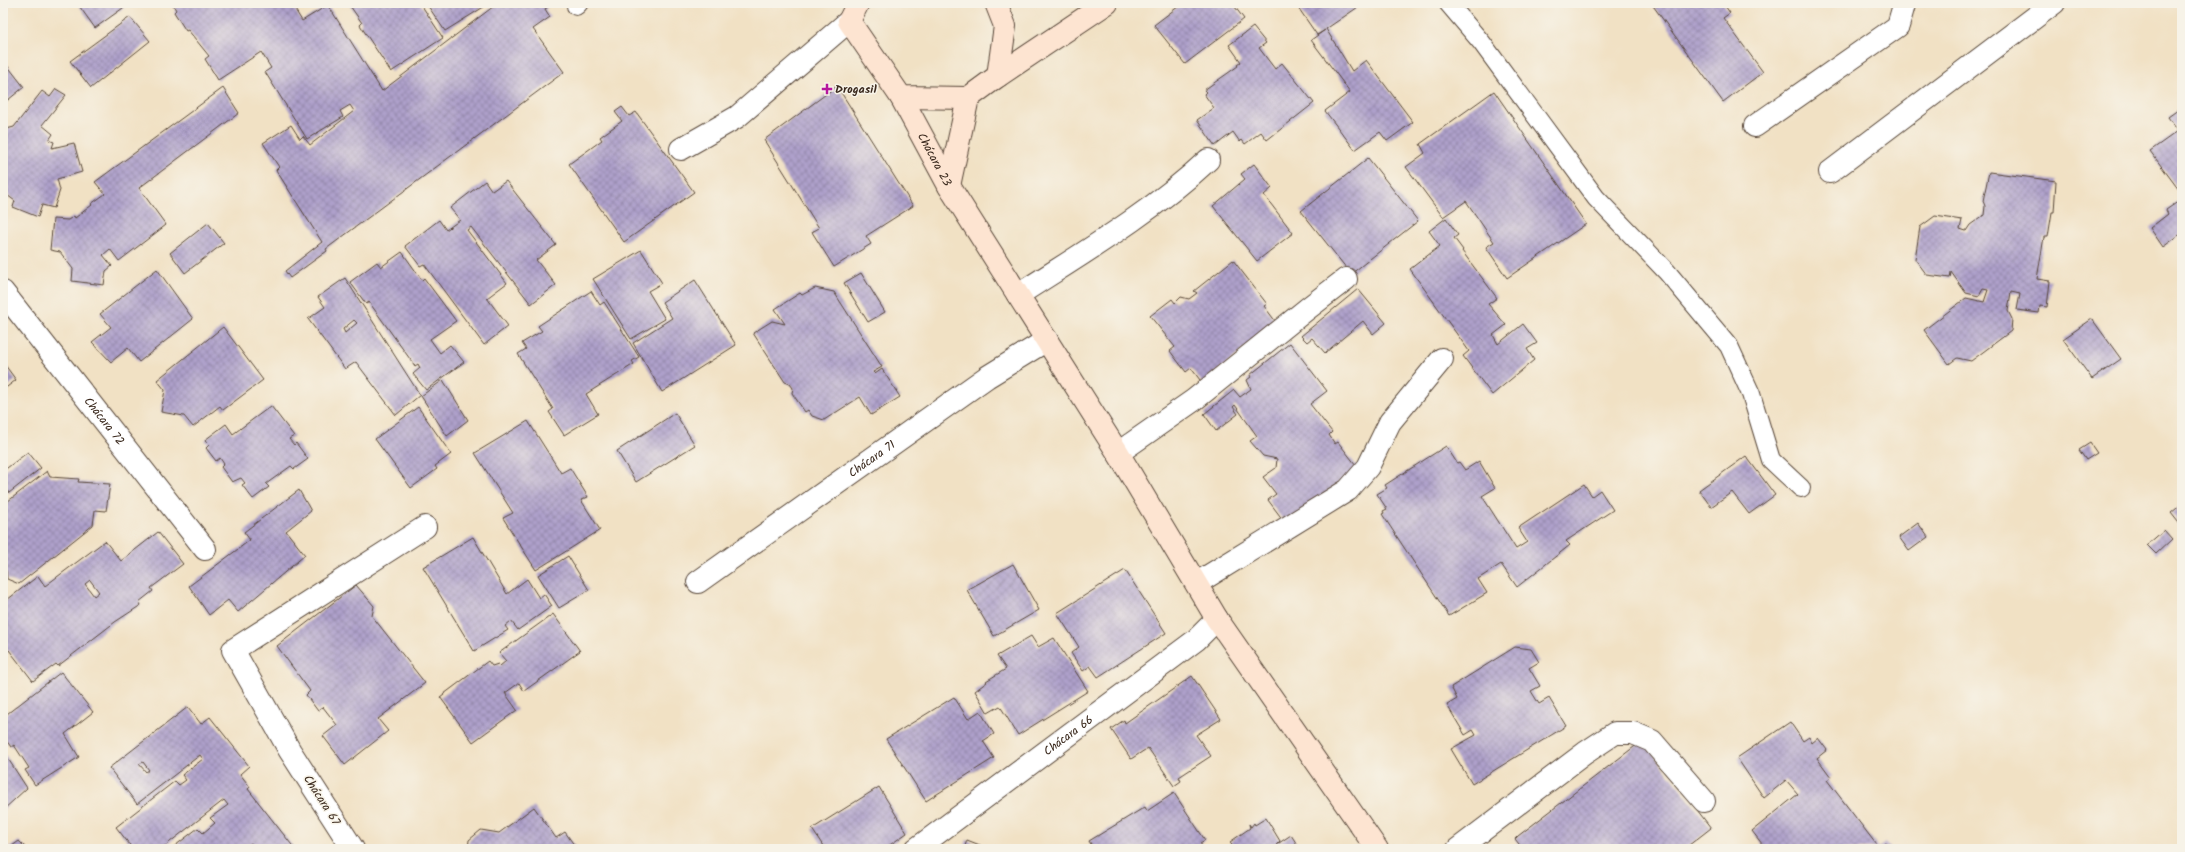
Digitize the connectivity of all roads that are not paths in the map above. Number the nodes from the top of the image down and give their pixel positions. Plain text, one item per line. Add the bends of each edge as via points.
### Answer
1 (996, 3) edge
2 (1107, 3) edge
3 (1448, 3) edge
4 (1903, 3) edge
5 (2054, 3) edge
6 (848, 9) edge
7 (998, 76) junction
8 (901, 97) junction
9 (968, 98) junction
10 (1755, 126) dead end
11 (681, 149) dead end
12 (1208, 160) dead end
13 (1830, 172) dead end
14 (949, 186) junction
15 (1346, 279) dead end
16 (3, 292) edge
17 (1018, 295) junction
18 (1047, 340) junction
19 (1442, 359) dead end
20 (1118, 453) junction
21 (1801, 488) dead end
22 (425, 527) dead end
23 (205, 549) dead end
24 (698, 582) dead end
25 (1197, 583) junction
26 (1217, 619) junction
27 (1704, 801) dead end
28 (353, 849) edge
29 (916, 849) edge
30 (1377, 849) edge
31 (1458, 849) edge

1 - 7 street via 1004,26
2 - 7 street
3 - 21 lane via 1482,43 1596,198 1667,272 1729,346 1751,394 1771,460
4 - 10 street via 1898,26
5 - 13 street
6 - 8 street, Chácara 23
6 - 11 street via 737,117
7 - 9 street
8 - 9 street
8 - 14 street, Chácara 23
9 - 14 street, Chácara 23
12 - 17 street via 1160,201
14 - 17 street
15 - 20 street via 1194,400
16 - 23 street, Chácara 72
17 - 18 street
18 - 20 street
18 - 24 street, Chácara 71 via 987,378
19 - 25 street via 1390,422 1368,466 1348,490
20 - 25 street
22 - 28 street, Chácara 67 via 233,650 290,751
25 - 26 street
26 - 29 street, Chácara 66 via 1196,640
26 - 30 street
27 - 31 street via 1652,741 1633,733 1615,733

